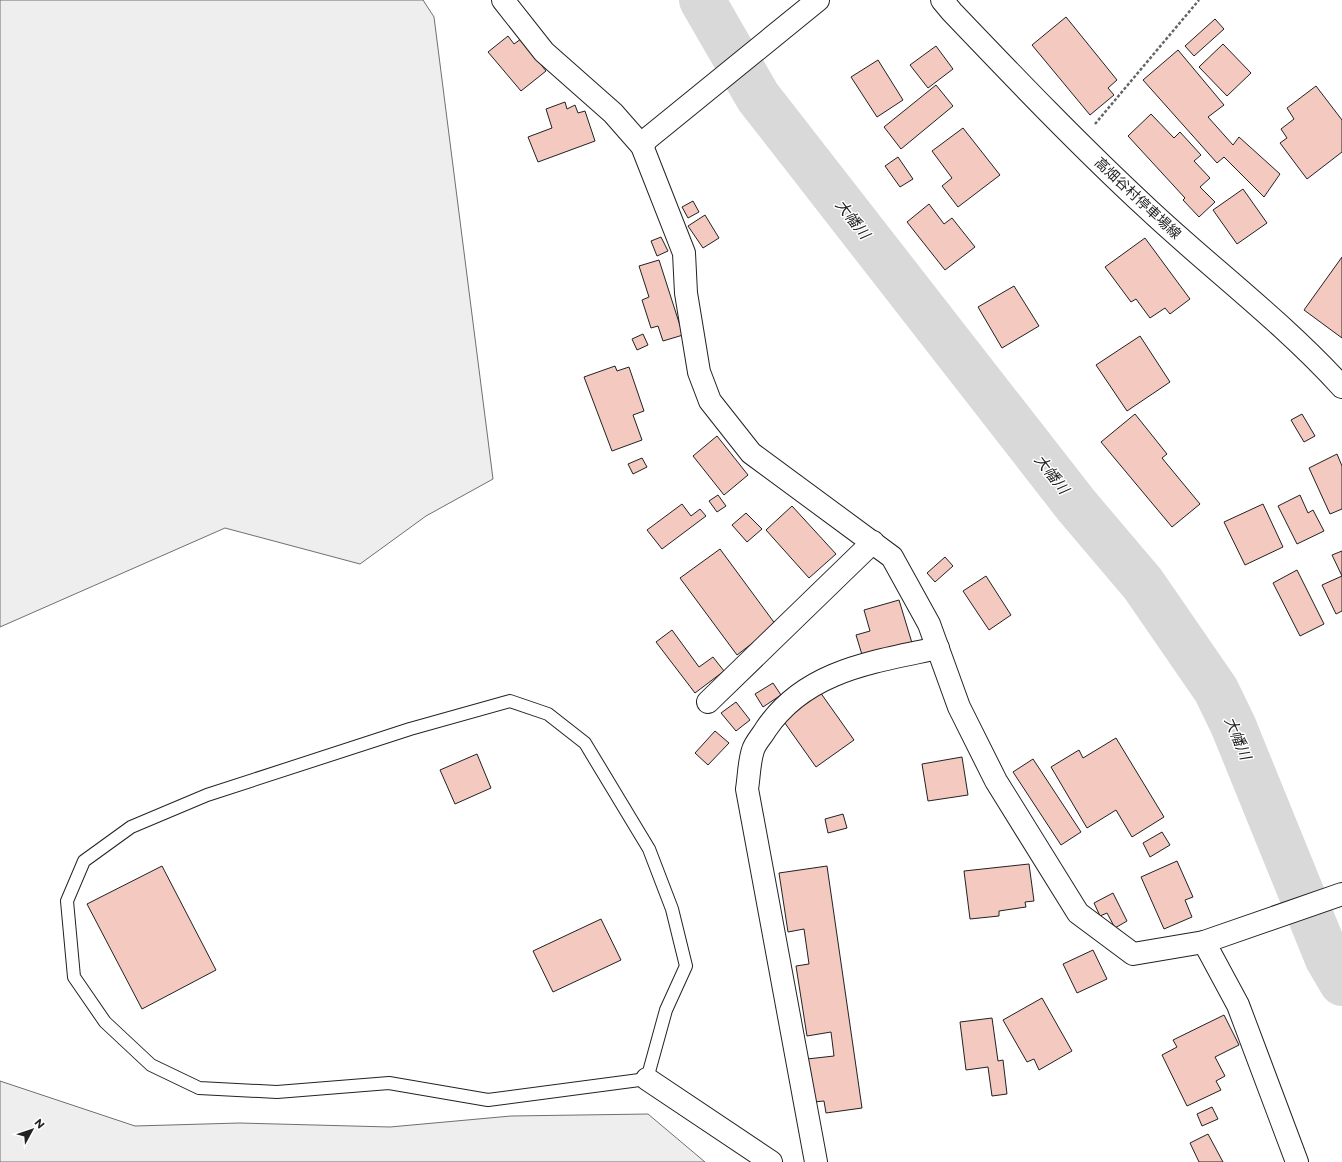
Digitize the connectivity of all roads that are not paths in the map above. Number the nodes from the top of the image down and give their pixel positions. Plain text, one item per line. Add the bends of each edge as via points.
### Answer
1 (503, 0) edge
2 (818, 0) edge
3 (942, 0) edge
4 (645, 142) junction
5 (1342, 387) edge
6 (873, 542) junction
7 (938, 648) junction
8 (708, 702) dead end
9 (1342, 894) edge
10 (1204, 942) junction
11 (648, 1079) junction
12 (772, 1162) edge
13 (816, 1162) edge
14 (1297, 1162) edge

1 - 4 street via 544,52
2 - 4 street
3 - 5 street, 高畑谷村停車場線 via 1078,142 1148,210 1312,354
4 - 6 street via 684,253 686,293 699,372 710,401 752,453
6 - 7 street via 892,557 929,624
6 - 8 street
7 - 10 street via 959,707 996,781 1078,913 1133,954
7 - 13 street via 860,665 826,677 777,713 753,749 747,789
9 - 10 street
10 - 14 street via 1238,1005
11 - 11 lane via 488,1100 389,1083 277,1092 199,1088 151,1065 101,1016 74,977 67,901 84,861 131,828 215,792 410,729 510,701 548,714 585,742 650,849 672,909 686,966 666,1010
11 - 12 street

